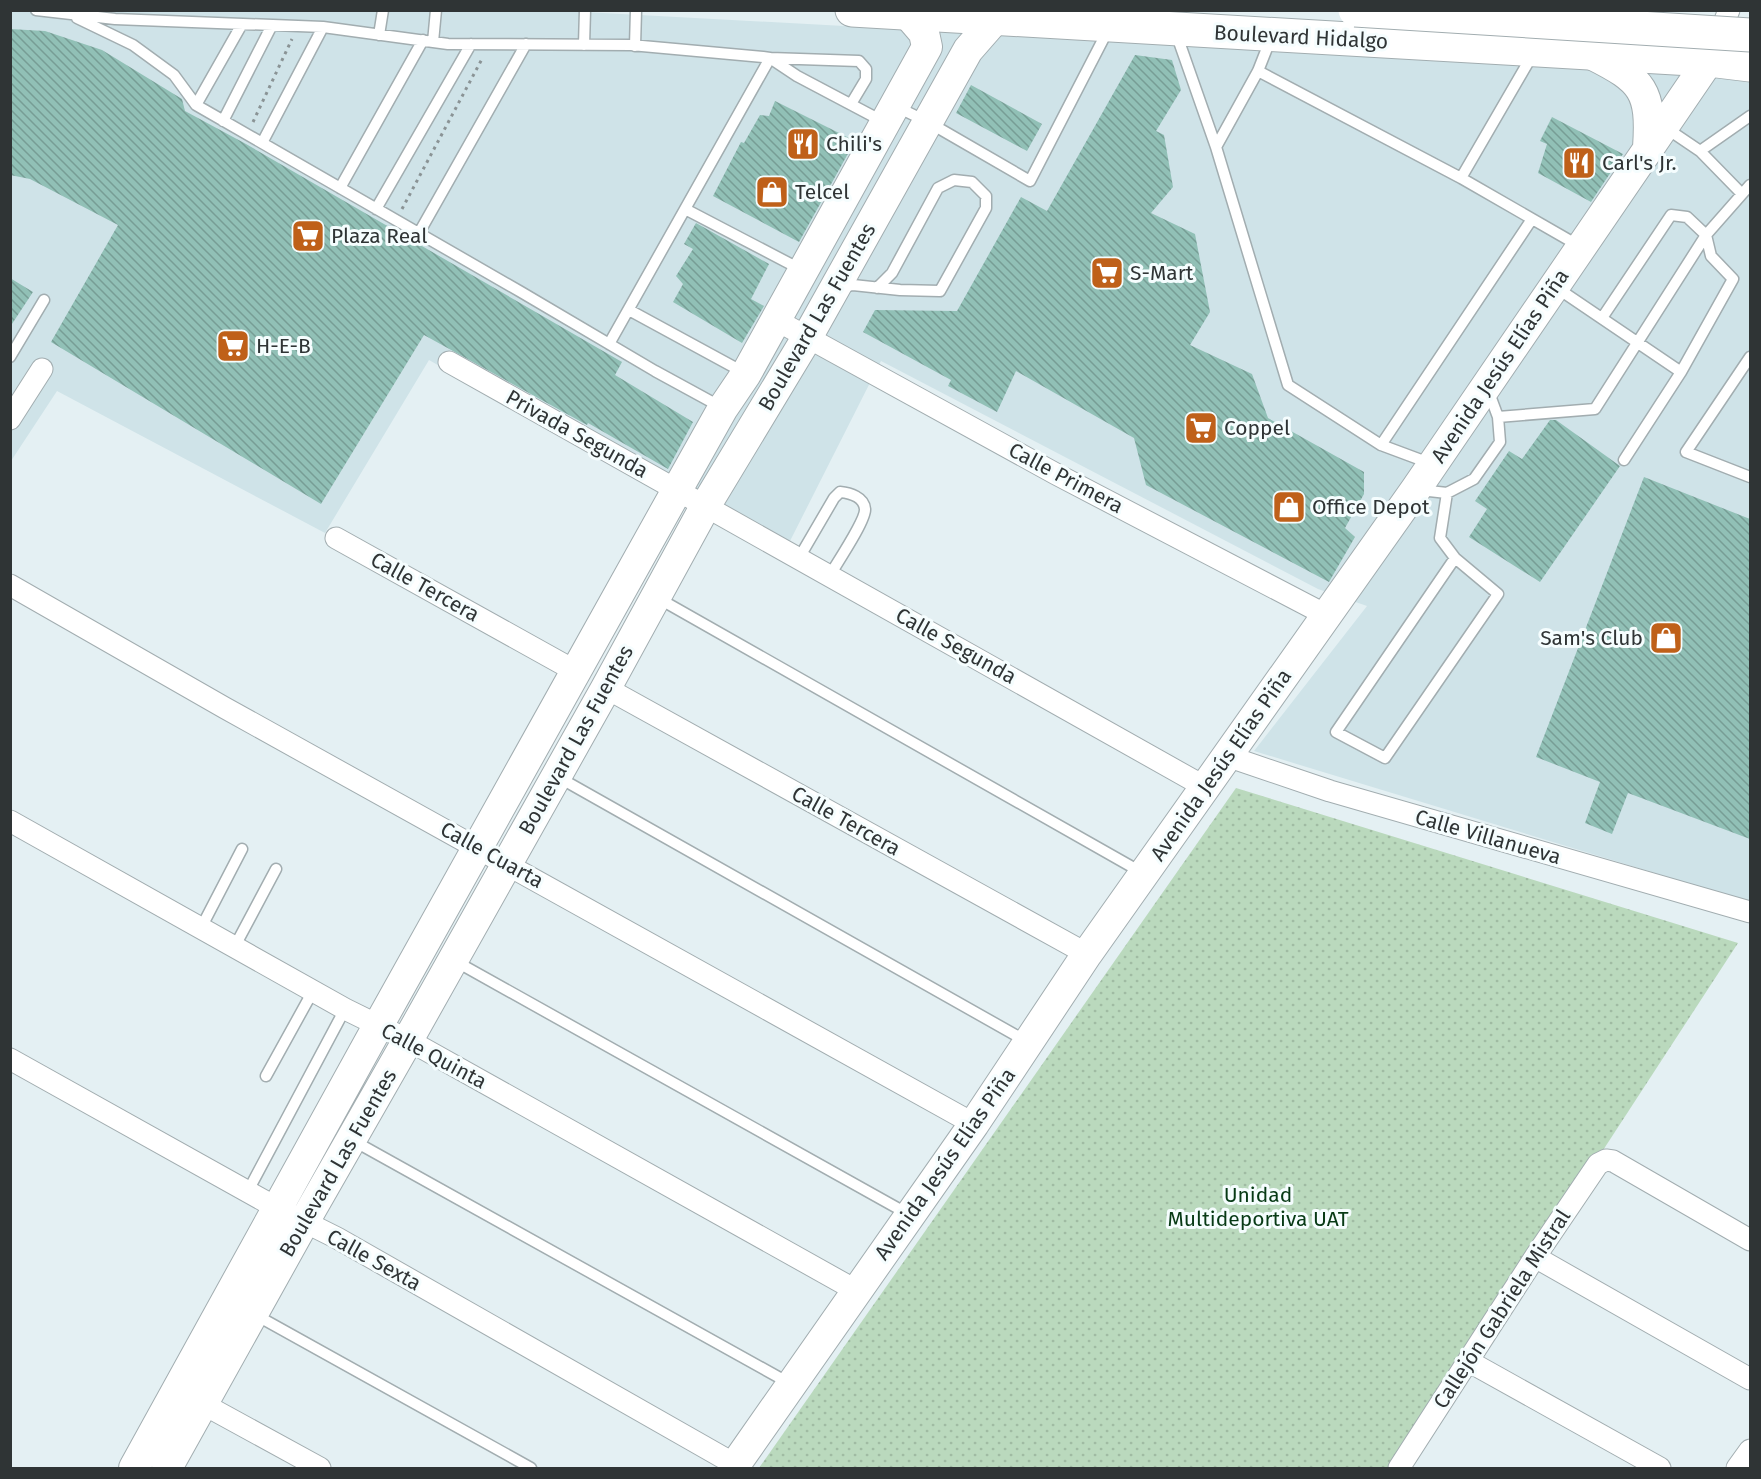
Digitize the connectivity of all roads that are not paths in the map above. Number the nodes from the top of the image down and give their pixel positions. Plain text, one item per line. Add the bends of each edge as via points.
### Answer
1 (36, 10) edge
2 (382, 10) edge
3 (436, 10) edge
4 (585, 10) edge
5 (636, 10) edge
6 (852, 10) edge
7 (1355, 10) edge
8 (1728, 10) edge
9 (906, 12) junction
10 (1750, 12) edge
11 (69, 14) junction
12 (996, 18) junction
13 (242, 24) junction
14 (272, 25) junction
15 (1110, 26) junction
16 (323, 27) junction
17 (1175, 30) junction
18 (379, 34) junction
19 (1273, 34) junction
20 (1750, 35) edge
21 (428, 41) junction
22 (471, 44) junction
23 (526, 45) junction
24 (584, 45) junction
25 (635, 46) junction
26 (1534, 51) junction
27 (1593, 55) junction
28 (770, 58) junction
29 (1709, 60) junction
30 (1750, 65) edge
31 (1258, 71) junction
32 (851, 104) junction
33 (196, 105) junction
34 (890, 114) junction
35 (1750, 116) edge
36 (223, 121) junction
37 (928, 122) junction
38 (1656, 137) junction
39 (262, 143) junction
40 (1216, 147) junction
41 (1700, 151) junction
42 (1461, 178) junction
43 (1750, 185) edge
44 (340, 188) junction
45 (1742, 194) junction
46 (376, 209) junction
47 (685, 209) junction
48 (1532, 219) junction
49 (825, 232) junction
50 (419, 233) junction
51 (1706, 235) junction
52 (1581, 247) junction
53 (856, 251) junction
54 (803, 271) junction
55 (1554, 286) junction
56 (877, 288) junction
57 (834, 290) junction
58 (44, 300) dead end
59 (629, 310) junction
60 (1602, 318) junction
61 (776, 320) junction
62 (808, 336) junction
63 (1637, 342) junction
64 (609, 344) junction
65 (10, 357) edge
66 (1750, 357) edge
67 (449, 362) dead end
68 (42, 369) dead end
69 (1681, 372) junction
70 (746, 374) junction
71 (1486, 384) junction
72 (723, 408) junction
73 (1498, 417) junction
74 (10, 419) edge
75 (1381, 445) junction
76 (1624, 459) dead end
77 (1433, 465) junction
78 (1750, 477) edge
79 (1416, 489) junction
80 (677, 490) junction
81 (1447, 493) junction
82 (706, 505) junction
83 (336, 538) dead end
84 (799, 558) junction
85 (1455, 558) junction
86 (830, 575) junction
87 (10, 585) edge
88 (656, 597) junction
89 (1326, 615) junction
90 (577, 672) junction
91 (606, 688) junction
92 (1227, 756) junction
93 (555, 776) junction
94 (1205, 787) junction
95 (10, 820) edge
96 (477, 848) junction
97 (242, 849) dead end
98 (507, 863) junction
99 (276, 869) dead end
100 (1145, 873) junction
101 (1750, 909) edge
102 (201, 928) junction
103 (235, 946) junction
104 (1087, 954) junction
105 (452, 960) junction
106 (313, 991) junction
107 (345, 1009) junction
108 (378, 1026) junction
109 (408, 1040) junction
110 (1029, 1042) junction
111 (10, 1059) edge
112 (266, 1076) dead end
113 (974, 1124) junction
114 (351, 1140) junction
115 (248, 1191) junction
116 (277, 1208) junction
117 (910, 1215) junction
118 (303, 1222) junction
119 (1750, 1240) edge
120 (1535, 1257) junction
121 (857, 1291) junction
122 (253, 1314) junction
123 (1468, 1361) junction
124 (1750, 1379) edge
125 (791, 1384) junction
126 (203, 1404) junction
127 (1750, 1450) edge
128 (734, 1467) edge
129 (1402, 1467) edge
130 (134, 1468) edge
131 (167, 1468) edge
132 (320, 1468) edge
133 (531, 1468) edge
134 (1660, 1468) edge
135 (1737, 1468) edge

1 - 11 lane
2 - 18 lane
3 - 21 lane
4 - 24 lane
5 - 25 lane
6 - 9 main road, Boulevard Hidalgo
7 - 20 main road, Boulevard Hidalgo, bridge
8 - 10 main road
8 - 29 street
9 - 12 main road, Boulevard Hidalgo
9 - 34 street, Boulevard Las Fuentes via 924,33 927,47
11 - 13 lane
11 - 33 lane via 133,45 174,75
12 - 15 main road, Boulevard Hidalgo
12 - 37 street, Boulevard Las Fuentes via 968,50
13 - 14 lane
13 - 33 lane
14 - 16 lane
14 - 36 lane
15 - 17 main road, Boulevard Hidalgo
15 - 37 lane via 1030,181
16 - 18 lane
16 - 39 lane
17 - 19 main road, Boulevard Hidalgo
17 - 40 lane
18 - 21 lane
19 - 26 main road, Boulevard Hidalgo
19 - 31 lane
21 - 22 lane
21 - 44 lane
22 - 23 lane
22 - 46 lane
23 - 24 lane
23 - 50 lane
24 - 25 lane
25 - 28 lane
26 - 27 main road, Boulevard Hidalgo
26 - 42 lane
27 - 29 main road, Boulevard Hidalgo
27 - 38 street via 1627,74 1646,97
28 - 32 lane
28 - 32 lane via 859,61 866,69 866,79
28 - 47 lane
29 - 30 main road, Boulevard Hidalgo
29 - 38 street, Avenida Jesús Elías Piña
31 - 40 lane
31 - 42 lane
32 - 34 lane
33 - 36 lane
34 - 37 lane
34 - 49 street, Boulevard Las Fuentes
35 - 41 lane
36 - 39 lane
37 - 53 street, Boulevard Las Fuentes
38 - 41 lane
38 - 52 street, Avenida Jesús Elías Piña
39 - 44 lane
40 - 75 lane via 1288,385
41 - 45 lane
42 - 48 lane
43 - 45 lane
44 - 46 lane
45 - 51 lane
46 - 50 lane
47 - 54 lane
47 - 59 lane
48 - 52 lane
48 - 75 lane
49 - 53 street
49 - 54 street, Boulevard Las Fuentes
50 - 64 lane
51 - 60 lane via 1687,217 1671,215
51 - 63 lane
51 - 69 lane via 1711,256 1733,279
52 - 55 street, Avenida Jesús Elías Piña
53 - 57 street, Boulevard Las Fuentes
54 - 61 street, Boulevard Las Fuentes
55 - 60 lane
55 - 71 street, Avenida Jesús Elías Piña
56 - 56 lane via 892,273 938,188 954,180 972,182 986,196 986,208 940,291
56 - 57 lane via 853,285
57 - 62 street, Boulevard Las Fuentes
58 - 65 lane
59 - 64 lane
59 - 70 lane
60 - 63 lane
61 - 62 street, Calle Primera
61 - 70 street, Boulevard Las Fuentes
62 - 82 street, Boulevard Las Fuentes
62 - 89 street, Calle Primera via 1056,474
63 - 69 lane
63 - 73 lane via 1595,408
64 - 72 lane
66 - 78 lane via 1686,452
67 - 80 street, Privada Segunda
68 - 74 street
69 - 76 lane
70 - 72 street, Boulevard Las Fuentes
71 - 73 lane
71 - 77 street, Avenida Jesús Elías Piña
72 - 80 street, Boulevard Las Fuentes
73 - 81 lane via 1500,442 1474,479
75 - 77 lane
77 - 79 street, Avenida Jesús Elías Piña
79 - 81 lane
79 - 89 street, Avenida Jesús Elías Piña
80 - 82 street, Privada Segunda
80 - 90 street, Boulevard Las Fuentes
81 - 85 lane via 1440,538
82 - 84 street, Calle Segunda
82 - 88 street, Boulevard Las Fuentes
83 - 90 street, Calle Tercera
84 - 86 street, Calle Segunda
84 - 86 lane via 834,498 840,492 849,493 862,501 865,510
85 - 85 lane via 1336,732 1384,758 1498,594
86 - 94 street, Calle Segunda
87 - 96 street, Calle Cuarta
88 - 91 street, Boulevard Las Fuentes
88 - 100 lane
89 - 92 street, Avenida Jesús Elías Piña
90 - 96 street, Boulevard Las Fuentes
91 - 93 street, Boulevard Las Fuentes
91 - 104 street, Calle Tercera
92 - 94 street, Avenida Jesús Elías Piña
92 - 101 street, Calle Villanueva via 1330,791
93 - 98 street, Boulevard Las Fuentes
93 - 110 lane
94 - 100 street, Avenida Jesús Elías Piña
95 - 102 street, Calle Quinta
96 - 98 street, Calle Cuarta
96 - 108 street, Boulevard Las Fuentes
97 - 102 lane
98 - 105 street, Boulevard Las Fuentes
98 - 113 street, Calle Cuarta
99 - 103 lane
100 - 104 street, Avenida Jesús Elías Piña
102 - 103 street, Calle Quinta
103 - 106 street, Calle Quinta
104 - 110 street, Avenida Jesús Elías Piña
105 - 109 street, Boulevard Las Fuentes
105 - 117 lane
106 - 107 street, Calle Quinta
106 - 112 lane
107 - 108 street, Calle Quinta
107 - 115 lane
108 - 109 street, Calle Quinta
108 - 116 street, Boulevard Las Fuentes
109 - 114 street, Boulevard Las Fuentes
109 - 121 street, Calle Quinta
110 - 113 street, Avenida Jesús Elías Piña
111 - 115 street, Calle Sexta
113 - 117 street, Avenida Jesús Elías Piña
114 - 118 street, Boulevard Las Fuentes
114 - 125 lane
115 - 116 street, Calle Sexta
116 - 118 street, Calle Sexta
116 - 130 street, Boulevard Las Fuentes
117 - 121 street, Avenida Jesús Elías Piña
118 - 122 street, Boulevard Las Fuentes
118 - 128 street, Calle Sexta
119 - 120 street, Callejón Gabriela Mistral via 1614,1161 1606,1160 1598,1164
120 - 123 street, Callejón Gabriela Mistral
120 - 124 street
121 - 125 street, Avenida Jesús Elías Piña
122 - 126 street, Boulevard Las Fuentes
122 - 133 lane
123 - 129 street, Callejón Gabriela Mistral
123 - 134 street
125 - 128 street, Avenida Jesús Elías Piña
126 - 131 street, Boulevard Las Fuentes
126 - 132 street
127 - 135 street

